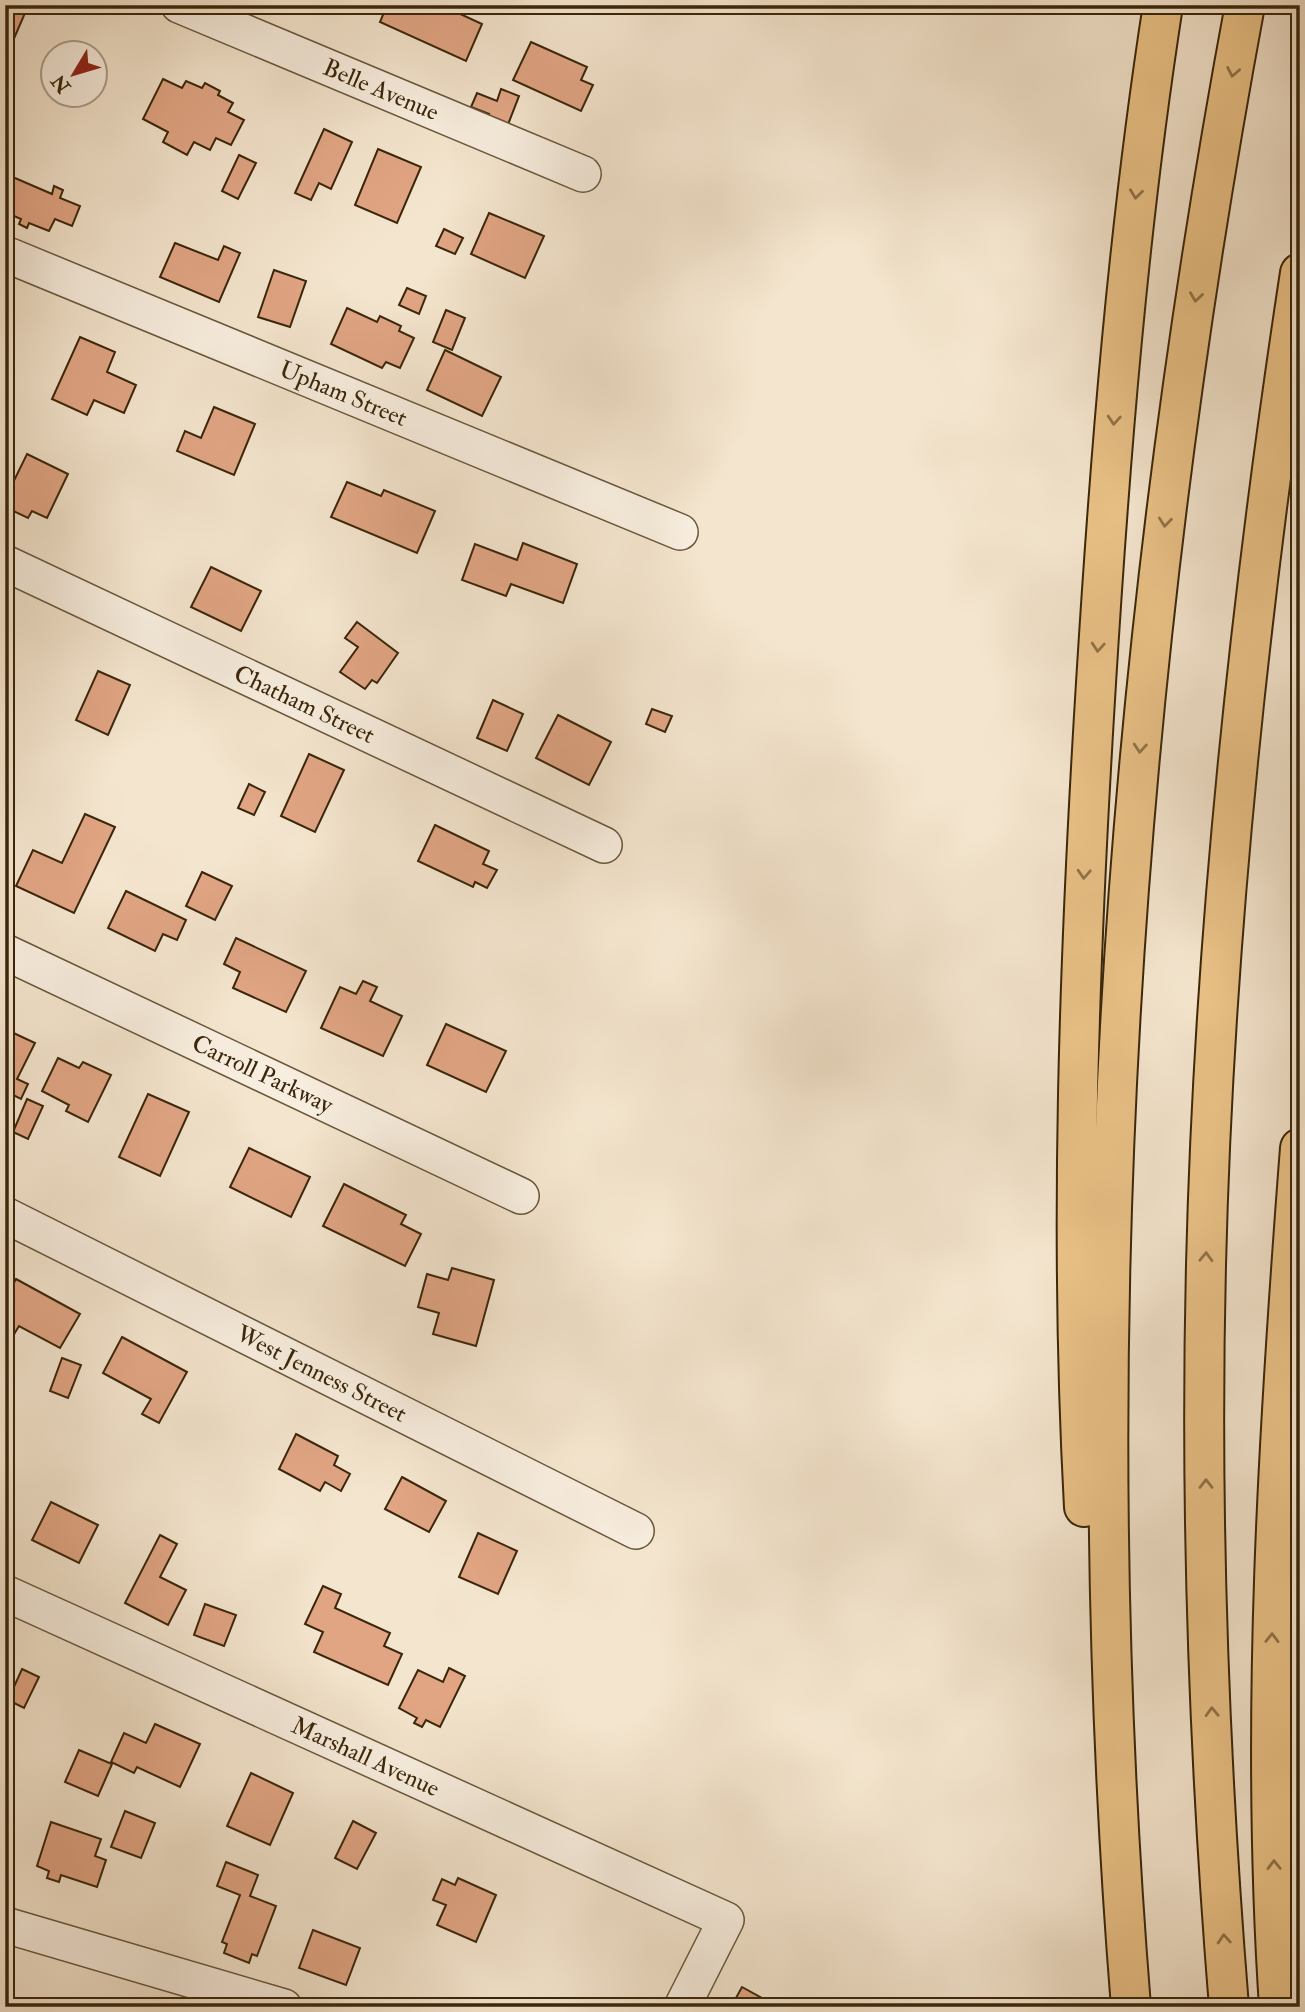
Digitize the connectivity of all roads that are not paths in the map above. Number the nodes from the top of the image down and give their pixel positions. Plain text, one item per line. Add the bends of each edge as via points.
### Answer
1 (179, 5) edge
2 (1150, 5) edge
3 (1163, 5) edge
4 (1245, 5) edge
5 (1143, 138) junction
6 (583, 174) dead end
7 (5, 254) edge
8 (1300, 273) edge
9 (680, 532) dead end
10 (5, 563) edge
11 (604, 845) dead end
12 (5, 952) edge
13 (1300, 1148) edge
14 (521, 1196) dead end
15 (5, 1215) edge
16 (636, 1531) dead end
17 (5, 1593) edge
18 (5, 1925) edge
19 (284, 2007) edge
20 (682, 2007) edge
21 (1130, 2007) edge
22 (1229, 2007) edge
23 (1279, 2007) edge

1 - 6 street, Belle Avenue
2 - 5 highway
3 - 5 highway
4 -> 21 highway via 1214,178 1165,519 1141,735 1115,1109 1107,1340 1110,1592
5 -> 21 highway via 1116,396 1086,842 1075,1231 1095,1705
7 - 9 street, Upham Street
22 -> 8 highway via 1213,1742 1206,1504 1210,1150 1247,688 1275,441
10 - 11 street, Chatham Street
12 - 14 street, Carroll Parkway
23 -> 13 highway via 1271,1765 1274,1539
15 - 16 street, West Jenness Street
17 - 20 street, Marshall Avenue via 726,1920
18 - 19 street

